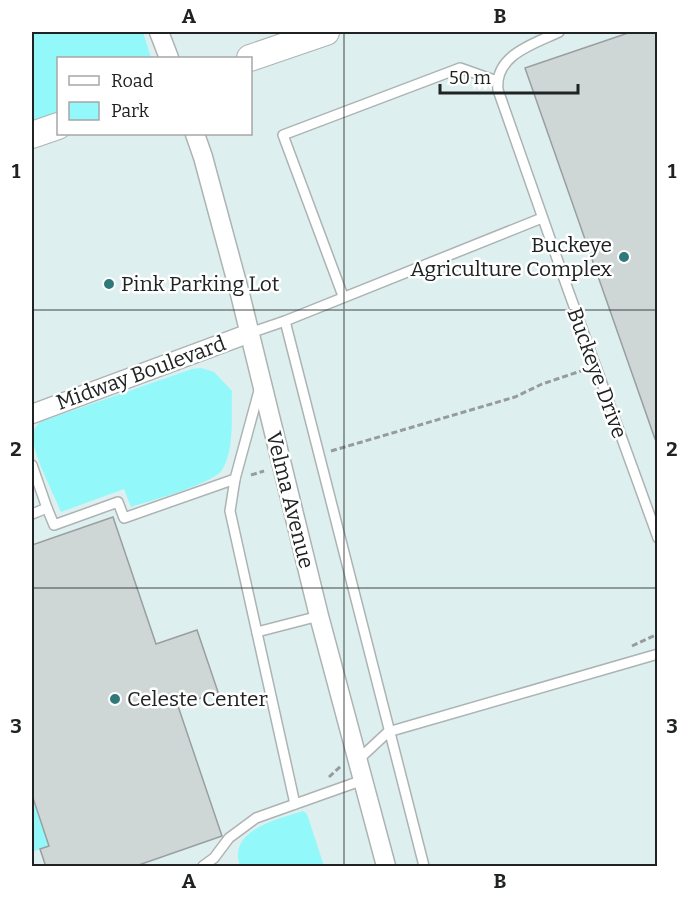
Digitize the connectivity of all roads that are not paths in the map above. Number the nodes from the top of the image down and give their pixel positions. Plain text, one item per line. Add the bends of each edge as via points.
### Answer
1 (159, 32) edge
2 (326, 32) edge
3 (559, 32) edge
4 (169, 57) edge
5 (252, 57) edge
6 (497, 81) junction
7 (57, 126) edge
8 (32, 135) edge
9 (195, 135) edge
10 (542, 218) junction
11 (343, 296) junction
12 (285, 321) junction
13 (250, 333) junction
14 (261, 382) junction
15 (32, 414) edge
16 (32, 467) edge
17 (235, 479) junction
18 (47, 508) junction
19 (32, 514) edge
20 (657, 538) edge
21 (319, 616) junction
22 (257, 632) junction
23 (657, 654) edge
24 (388, 732) junction
25 (358, 761) junction
26 (363, 780) junction
27 (295, 804) junction
28 (203, 867) edge
29 (386, 867) edge
30 (424, 867) edge

1 - 4 street
2 - 5 street
3 - 6 lane via 508,59
6 - 10 lane, Buckeye Drive
6 - 11 lane via 460,68 284,135
7 - 8 street
9 - 13 street, Velma Avenue
10 - 11 lane
10 - 20 lane, Buckeye Drive
11 - 12 lane
12 - 13 lane
12 - 24 lane
13 - 14 street, Velma Avenue
13 - 15 street, Midway Boulevard
14 - 17 lane
14 - 21 street, Velma Avenue
16 - 18 lane
17 - 18 lane via 124,518 118,502 54,525
17 - 22 lane via 230,511
18 - 19 lane
21 - 22 lane
21 - 25 street, Velma Avenue
22 - 27 lane
23 - 24 lane
24 - 25 lane
24 - 30 lane
25 - 26 street, Velma Avenue
26 - 27 lane
26 - 29 street, Velma Avenue
27 - 28 lane via 240,828

